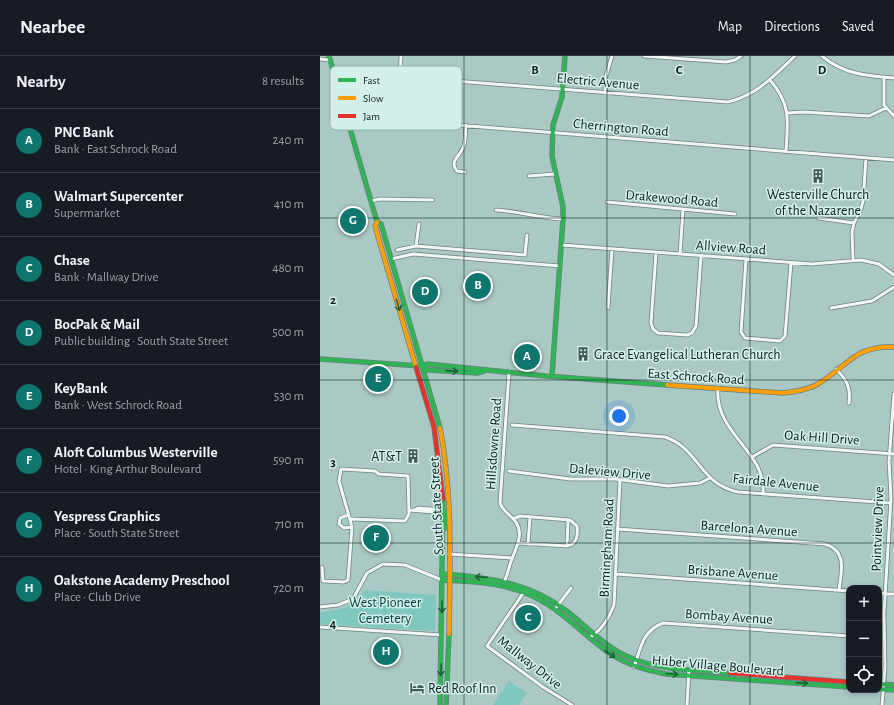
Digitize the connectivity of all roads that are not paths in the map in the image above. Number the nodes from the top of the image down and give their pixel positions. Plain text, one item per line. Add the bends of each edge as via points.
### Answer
1 (401, 56) edge
2 (565, 56) edge
3 (612, 56) edge
4 (644, 56) edge
5 (741, 56) edge
6 (794, 56) edge
7 (822, 56) edge
8 (330, 58) edge
9 (320, 59) edge
10 (401, 66) edge
11 (884, 77) junction
12 (894, 78) edge
13 (770, 80) junction
14 (462, 82) edge
15 (563, 90) junction
16 (605, 93) junction
17 (886, 108) junction
18 (787, 114) junction
19 (894, 116) edge
20 (462, 126) edge
21 (466, 126) junction
22 (350, 130) edge
23 (553, 132) junction
24 (786, 151) junction
25 (866, 158) junction
26 (894, 160) edge
27 (465, 172) dead end
28 (555, 174) junction
29 (529, 176) dead end
30 (433, 200) dead end
31 (371, 201) junction
32 (607, 202) dead end
33 (496, 210) dead end
34 (683, 210) junction
35 (735, 214) dead end
36 (818, 218) dead end
37 (563, 219) junction
38 (854, 222) junction
39 (376, 224) junction
40 (419, 224) dead end
41 (378, 235) junction
42 (526, 235) dead end
43 (562, 245) junction
44 (416, 246) junction
45 (612, 249) junction
46 (397, 250) dead end
47 (656, 253) junction
48 (680, 254) junction
49 (701, 256) junction
50 (746, 259) junction
51 (391, 260) junction
52 (853, 260) junction
53 (385, 261) junction
54 (791, 263) junction
55 (560, 266) junction
56 (894, 275) edge
57 (894, 287) edge
58 (401, 296) junction
59 (608, 308) dead end
60 (831, 308) dead end
61 (403, 323) junction
62 (894, 347) edge
63 (320, 359) edge
64 (415, 365) junction
65 (421, 366) junction
66 (836, 369) junction
67 (509, 373) junction
68 (552, 376) junction
69 (718, 388) junction
70 (894, 394) edge
71 (849, 403) dead end
72 (428, 406) junction
73 (512, 425) dead end
74 (442, 436) junction
75 (436, 437) junction
76 (889, 453) junction
77 (894, 454) edge
78 (752, 457) junction
79 (509, 471) dead end
80 (710, 478) junction
81 (442, 480) junction
82 (620, 480) junction
83 (448, 486) junction
84 (763, 494) junction
85 (449, 497) junction
86 (891, 503) junction
87 (409, 510) junction
88 (446, 512) junction
89 (348, 515) junction
90 (530, 517) junction
91 (351, 519) junction
92 (513, 519) junction
93 (568, 520) junction
94 (352, 527) junction
95 (617, 529) junction
96 (519, 543) junction
97 (528, 544) junction
98 (566, 546) junction
99 (449, 554) junction
100 (512, 558) junction
101 (322, 567) dead end
102 (442, 574) junction
103 (449, 574) junction
104 (616, 574) junction
105 (432, 576) junction
106 (442, 580) junction
107 (449, 580) junction
108 (505, 580) junction
109 (571, 588) dead end
110 (839, 590) junction
111 (846, 591) edge
112 (524, 592) junction
113 (882, 594) edge
114 (885, 594) junction
115 (894, 594) edge
116 (558, 605) junction
117 (320, 607) edge
118 (555, 609) junction
119 (320, 627) edge
120 (442, 635) junction
121 (594, 635) junction
122 (846, 636) edge
123 (882, 638) edge
124 (590, 639) junction
125 (885, 639) junction
126 (636, 662) junction
127 (634, 667) junction
128 (689, 670) junction
129 (882, 673) edge
130 (689, 675) junction
131 (846, 682) edge
132 (882, 684) edge
133 (894, 685) edge
134 (846, 687) edge
135 (882, 689) edge
136 (894, 690) edge
137 (881, 693) edge
138 (440, 705) edge
139 (446, 705) edge
140 (572, 705) edge
141 (686, 705) edge
142 (882, 705) edge

1 - 10 street
2 - 15 street
3 - 16 street via 606,76
4 - 5 street via 726,62
6 - 13 street, Electric Avenue
7 - 11 street via 832,65 850,73
8 - 9 street
11 - 12 street
11 - 17 street via 883,98
13 - 16 street, Electric Avenue via 752,94 728,102
13 - 18 street via 782,95
14 - 15 street, Electric Avenue
15 - 16 street, Electric Avenue
15 - 23 street
17 - 18 street via 869,116 808,112
17 - 19 street
18 - 24 street
20 - 21 street, Cherrington Road
21 - 23 street, Cherrington Road
21 - 27 street via 464,145 454,164 458,171
22 - 31 street, South State Street
23 - 24 street, Cherrington Road
23 - 28 street via 552,156
24 - 25 street, Cherrington Road
25 - 26 street, Cherrington Road
25 - 38 street via 863,201
28 - 29 street
28 - 37 street via 563,207
30 - 31 street
31 - 39 street, South State Street
32 - 34 street, Drakewood Road
33 - 37 street
34 - 35 street, Drakewood Road
34 - 48 street
36 - 38 street
37 - 43 street
38 - 52 street
39 - 41 street, South State Street
39 - 51 street, South State Street via 381,224
40 - 44 street
41 - 51 street via 383,241 387,257
41 - 53 street, South State Street
42 - 44 street via 525,255
43 - 45 street, Allview Road
43 - 55 street
44 - 46 street
45 - 47 street, Allview Road
45 - 59 street
47 - 48 street, Allview Road
47 - 49 street via 651,324 653,330 658,333 687,335 692,333 696,326
48 - 49 street, Allview Road
49 - 50 street, Allview Road
50 - 54 street, Allview Road
50 - 54 street via 741,332 745,338 763,340 780,341 785,336
51 - 55 street via 413,254
51 - 58 street, South State Street
52 - 54 street, Allview Road via 824,264
52 - 56 street, Allview Road via 879,264
53 - 58 street via 389,264 396,289
53 -> 61 street, South State Street
55 - 68 street
57 - 60 street via 872,301
58 - 65 street, South State Street
61 - 64 street, South State Street
61 - 65 street via 417,362
62 - 66 street, East Schrock Road via 865,350 850,357
63 - 64 street, East Schrock Road
64 - 65 street, East Schrock Road
64 - 72 street, South State Street
65 - 67 street, East Schrock Road via 428,370
65 - 74 street, South State Street
66 - 69 street, East Schrock Road via 816,385 797,392
66 - 71 street via 850,389
67 - 68 street, East Schrock Road
67 - 92 street, Hillsdowne Road via 500,498 503,509
68 - 69 street, East Schrock Road
69 - 78 street via 718,406 722,418
70 - 76 street, Pointview Drive
72 - 74 street via 433,414 437,432
72 - 75 street, South State Street
73 - 80 street, Fairdale Avenue via 665,437 686,448
74 - 83 street, South State Street
75 - 81 street, South State Street
75 - 83 street via 439,439 444,478
76 - 77 street, Oak Hill Drive
76 - 78 street, Oak Hill Drive via 773,445
76 - 86 street, Pointview Drive
78 - 84 street via 759,468
79 - 82 street, Daleview Drive via 570,479
80 - 82 street, Daleview Drive via 700,483 668,486
80 - 84 street, Fairdale Avenue via 716,484 730,490
81 - 85 street
81 - 88 street, South State Street
82 - 95 street, Birmingham Road
83 - 85 street, South State Street
84 - 86 street, Fairdale Avenue
85 - 88 street, South State Street
86 - 114 street, Pointview Drive
87 - 88 street via 418,508
87 - 89 street via 408,476 343,468 339,481
87 - 91 street via 408,517 403,522
88 - 99 street, South State Street via 450,536
88 - 102 street, South State Street
89 - 91 street
89 - 94 street via 340,518 339,524 344,528
90 - 92 street via 516,516
90 - 93 street
90 - 97 street
91 - 94 street
92 - 96 street, Hillsdowne Road via 517,524
93 - 98 street
93 - 98 street via 577,526 578,534 574,544
94 - 101 street via 347,581 323,581
95 - 104 street, Birmingham Road
95 - 110 street, Barcelona Avenue via 833,546 840,555
96 - 97 street
96 - 100 street
97 - 98 street
99 - 100 street
99 - 103 street, South State Street
100 - 108 street
102 - 103 street, Huber Village Boulevard
102 - 105 street
102 - 106 street, South State Street
103 - 107 street, South State Street
108 -> 103 street, Huber Village Boulevard
104 - 110 street, Brisbane Avenue
104 - 121 street, Birmingham Road via 614,605
105 - 106 street
105 - 117 street via 405,565 383,564 367,573 352,599 338,605
106 - 107 street, Huber Village Boulevard
106 -> 120 street, South State Street
107 - 112 street, Huber Village Boulevard via 489,583
107 - 139 street, South State Street via 450,636
108 - 116 street, Huber Village Boulevard via 532,590
109 - 116 street
110 - 111 street, Brisbane Avenue
112 - 118 street, Huber Village Boulevard
112 - 140 street, Mallway Drive via 487,646
113 - 114 street
114 - 115 street
114 - 125 street, Pointview Drive
116 - 118 street
116 - 121 street, Huber Village Boulevard
118 - 124 street, Huber Village Boulevard
119 - 120 street
120 -> 138 street, South State Street
121 - 124 street, Birmingham Road
121 - 126 street, Huber Village Boulevard via 613,650
122 - 126 street, Bombay Avenue via 663,623 647,633
123 - 125 street
124 -> 127 street, Huber Village Boulevard
125 - 129 street, Pointview Drive
126 - 127 street, Bombay Avenue
126 - 128 street, Huber Village Boulevard
127 -> 130 street, Huber Village Boulevard
128 - 130 street
128 - 131 street, Huber Village Boulevard
130 -> 134 street, Huber Village Boulevard
130 - 141 street
132 - 133 street
135 - 136 street
137 - 142 street, Pointview Drive

